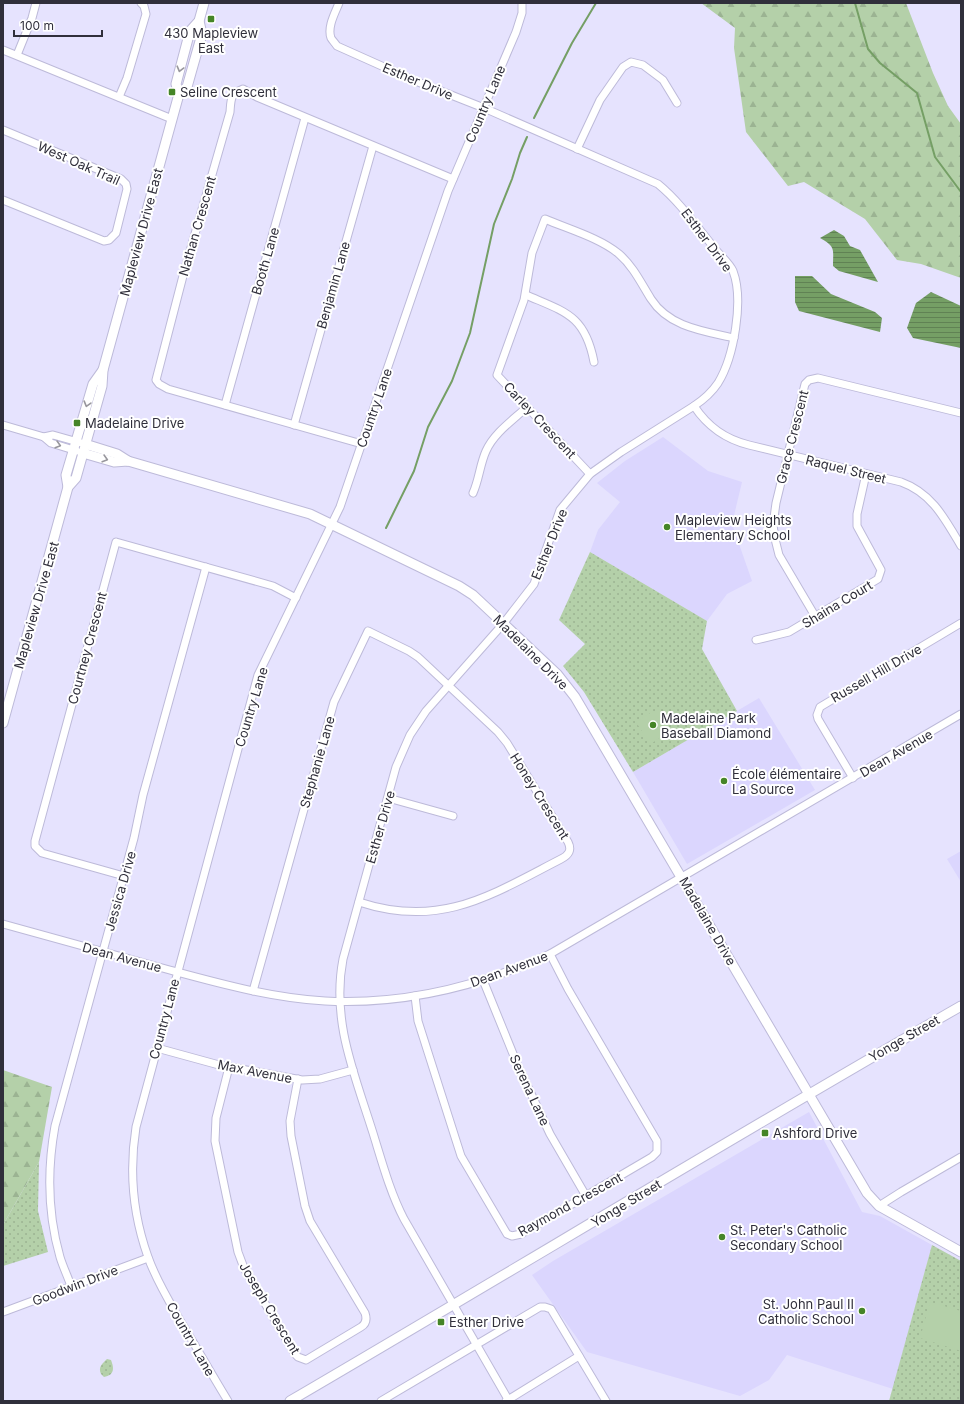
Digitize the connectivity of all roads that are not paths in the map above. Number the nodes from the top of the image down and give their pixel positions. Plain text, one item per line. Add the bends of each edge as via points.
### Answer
1 (36, 3) edge
2 (141, 3) edge
3 (204, 3) edge
4 (339, 3) edge
5 (522, 3) edge
6 (3, 50) edge
7 (17, 55) junction
8 (119, 97) junction
9 (677, 102) dead end
10 (484, 108) junction
11 (305, 118) junction
12 (172, 119) junction
13 (3, 130) edge
14 (373, 146) junction
15 (577, 149) junction
16 (453, 179) junction
17 (3, 200) edge
18 (526, 295) junction
19 (734, 338) junction
20 (594, 362) dead end
21 (103, 370) junction
22 (225, 405) junction
23 (694, 406) junction
24 (527, 407) junction
25 (961, 413) edge
26 (3, 424) edge
27 (294, 425) junction
28 (362, 444) junction
29 (75, 446) junction
30 (84, 448) junction
31 (788, 455) junction
32 (590, 474) junction
33 (866, 474) junction
34 (68, 487) junction
35 (473, 493) dead end
36 (332, 525) junction
37 (961, 530) edge
38 (954, 534) junction
39 (961, 546) edge
40 (206, 567) junction
41 (296, 598) junction
42 (815, 616) junction
43 (961, 623) edge
44 (503, 624) junction
45 (756, 640) dead end
46 (448, 685) junction
47 (961, 714) edge
48 (3, 723) edge
49 (853, 778) junction
50 (388, 798) junction
51 (453, 816) dead end
52 (124, 876) junction
53 (682, 878) junction
54 (359, 902) junction
55 (3, 924) edge
56 (103, 952) junction
57 (550, 954) junction
58 (177, 972) junction
59 (483, 980) junction
60 (253, 991) junction
61 (415, 996) junction
62 (339, 1002) junction
63 (961, 1006) edge
64 (157, 1048) junction
65 (229, 1067) junction
66 (353, 1070) junction
67 (298, 1079) junction
68 (809, 1094) junction
69 (961, 1157) edge
70 (586, 1196) junction
71 (880, 1206) junction
72 (961, 1252) edge
73 (148, 1258) junction
74 (71, 1286) junction
75 (454, 1305) junction
76 (3, 1312) edge
77 (477, 1345) junction
78 (578, 1356) junction
79 (228, 1401) edge
80 (290, 1401) edge
81 (381, 1401) edge
82 (508, 1401) edge
83 (606, 1401) edge

1 - 7 street
2 - 8 street via 146,14
3 - 12 main road, Mapleview Drive East via 199,21 202,34 187,87 179,94
4 - 10 street, Esther Drive via 331,27 331,37 337,46
5 - 10 street, Country Lane via 516,32
6 - 7 street
7 - 8 street
8 - 12 street
9 - 15 street via 663,80 643,65 631,62 623,67 600,100
10 - 15 street, Esther Drive
10 - 16 street, Country Lane
11 - 14 street, Nathan Crescent
11 - 22 street, Booth Lane
11 - 22 street, Nathan Crescent via 243,89 231,98 230,112 156,380 168,389
12 - 21 main road, Mapleview Drive East
13 - 17 street, West Oak Trail via 121,179 127,189 116,233 104,241
14 - 16 street, Nathan Crescent
14 - 27 street, Benjamin Lane
15 - 19 street, Esther Drive via 658,184 673,196 732,270 737,289 738,309
16 - 28 street, Country Lane
18 - 19 street, Carley Crescent via 532,253 545,219 616,252 632,268 656,305 670,318 685,326
18 - 20 street via 574,318 586,336
18 - 24 street, Carley Crescent via 497,375
19 - 23 street, Esther Drive via 722,376 710,393
21 -> 29 main road, Mapleview Drive East via 93,384
21 - 30 main road, Mapleview Drive East via 102,386
22 - 27 street, Nathan Crescent
23 - 31 street, Raquel Street via 708,424 726,437
23 - 32 street, Esther Drive
24 - 32 street, Carley Crescent
24 - 35 street via 489,446
25 - 31 street, Grace Crescent via 813,378 804,390
26 - 29 street, Madelaine Drive via 44,437 53,434
27 - 28 street, Nathan Crescent
28 - 36 street, Country Lane
29 - 30 street, Madelaine Drive
29 - 34 main road, Mapleview Drive East via 66,475
30 - 34 main road, Mapleview Drive East via 76,478
30 - 36 main road, Madelaine Drive via 114,462 128,461 310,514
31 - 33 street, Raquel Street
31 - 42 street, Grace Crescent via 774,511 776,547
32 - 44 street, Esther Drive via 560,510 534,584
33 - 38 street, Raquel Street via 901,482 916,489 936,507
33 - 42 street, Shaina Court via 857,514 857,526 881,570 880,575 874,582
34 - 48 main road, Mapleview Drive East
36 - 41 street, Country Lane
36 - 44 main road, Madelaine Drive via 463,588
37 - 38 street
38 - 39 street, Raquel Street
40 - 41 street, Courtney Crescent via 273,586
40 - 52 street, Jessica Drive via 142,795
40 - 52 street, Courtney Crescent via 116,542 35,837 35,846 42,853
41 - 58 street, Country Lane via 257,679
42 - 45 street, Shaina Court via 790,632
43 - 49 street, Russell Hill Drive via 820,707 818,719
44 - 46 street, Esther Drive
44 - 53 main road, Madelaine Drive via 570,689
46 - 50 street, Esther Drive via 426,710 410,735 398,762
46 - 54 street, Honey Crescent via 504,738 568,842 568,854 490,896 456,907 407,911
46 - 60 street, Stephanie Lane via 413,653 368,631 333,704
47 - 49 street, Dean Avenue
49 - 53 street, Dean Avenue
50 - 51 street
50 - 54 street, Esther Drive
52 - 56 street, Jessica Drive
53 - 57 street, Dean Avenue
53 - 68 main road, Madelaine Drive
54 - 62 street, Esther Drive via 342,966
55 - 56 street, Dean Avenue
56 - 58 street, Dean Avenue
56 - 74 street, Jessica Drive via 57,1117 51,1155 53,1222 60,1255
57 - 59 street, Dean Avenue
57 - 70 street, Raymond Crescent via 658,1144 657,1152 652,1157
58 - 60 street, Dean Avenue
58 - 64 street, Country Lane
59 - 61 street, Dean Avenue
59 - 70 street, Serena Lane via 518,1066 550,1134
60 - 62 street, Dean Avenue via 281,997
61 - 62 street, Dean Avenue
61 - 70 street, Raymond Crescent via 418,1021 461,1156 507,1234 521,1234
62 - 66 street, Esther Drive
63 - 68 main road, Yonge Street
64 - 65 street, Max Avenue
64 - 73 street, Country Lane via 137,1123 133,1156 134,1202
65 - 67 street, Max Avenue
65 - 67 street, Joseph Crescent via 216,1118 215,1141 238,1252 244,1268 295,1354 306,1360 361,1328 366,1318 310,1221 305,1206 290,1121
66 - 67 street, Max Avenue via 320,1080
66 - 75 street, Esther Drive via 398,1207
68 - 71 main road via 867,1193
68 - 75 main road, Yonge Street
69 - 71 street
71 - 72 main road
73 - 74 street, Goodwin Drive
73 - 79 street, Country Lane via 162,1289
74 - 76 street, Goodwin Drive
75 - 77 street, Esther Drive
75 - 80 main road, Yonge Street
77 - 78 street via 540,1307 546,1307 551,1309
77 - 81 street
77 - 82 street, Esther Drive
78 - 82 street
78 - 83 street

